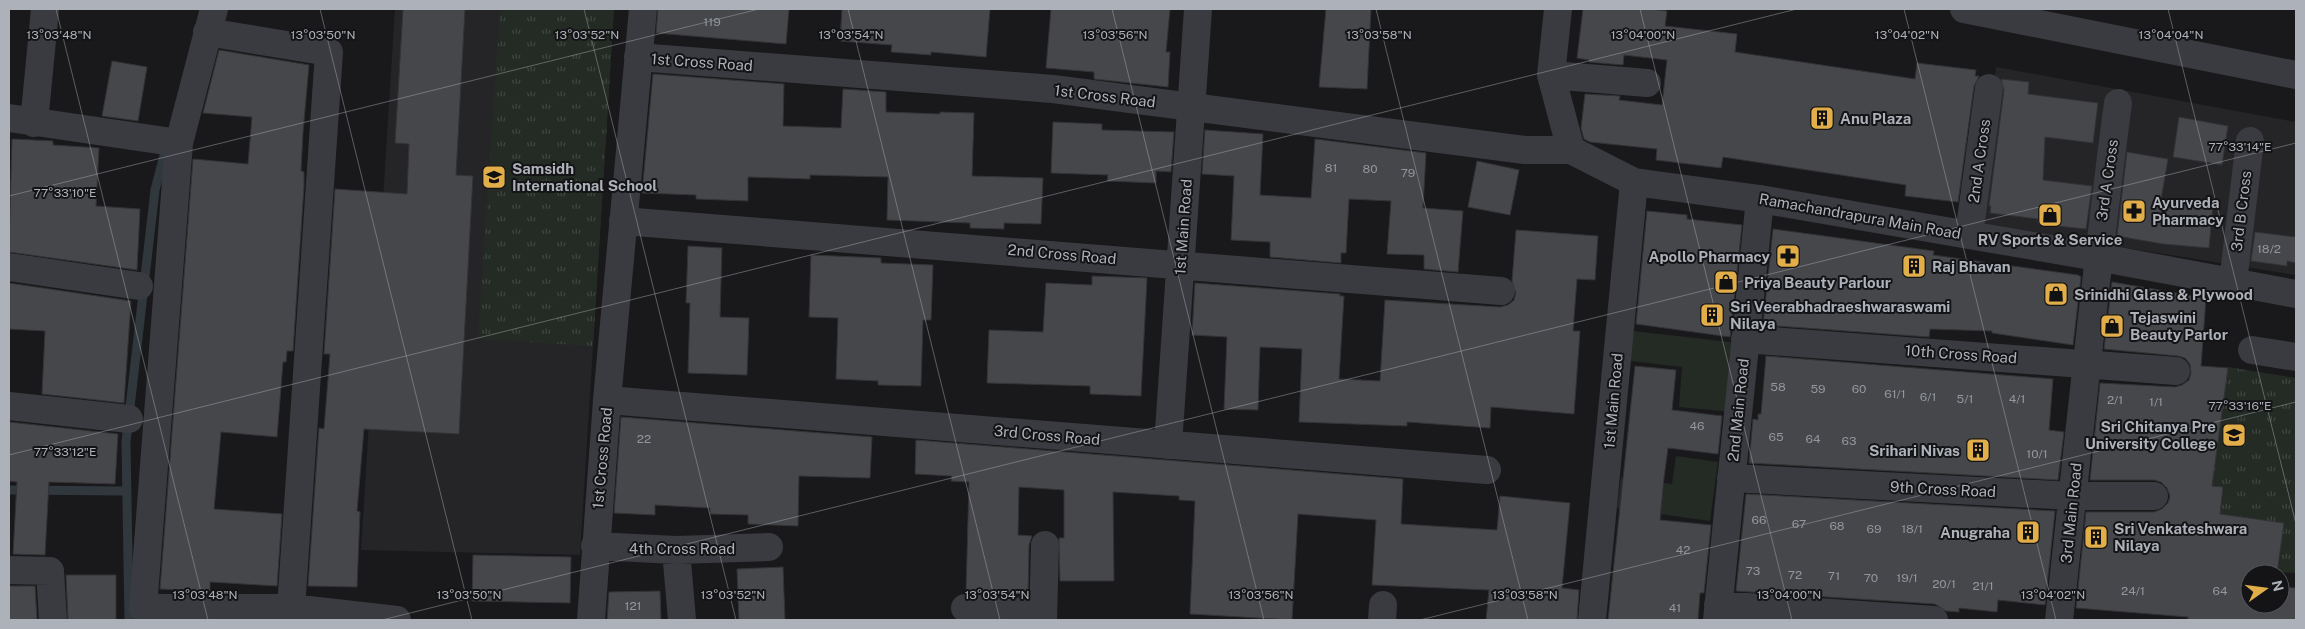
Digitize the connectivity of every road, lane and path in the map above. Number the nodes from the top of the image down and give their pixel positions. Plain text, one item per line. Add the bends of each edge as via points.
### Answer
1 (45, 9) edge
2 (643, 9) edge
3 (1198, 9) edge
4 (1558, 9) edge
5 (1964, 9) edge
6 (210, 20) edge
7 (638, 57) junction
8 (1551, 76) junction
9 (2296, 76) edge
10 (1647, 83) dead end
11 (1989, 88) dead end
12 (2118, 103) dead end
13 (1191, 106) junction
14 (22, 121) edge
15 (2250, 141) dead end
16 (180, 143) junction
17 (1571, 150) junction
18 (1634, 182) junction
19 (1760, 199) junction
20 (623, 221) junction
21 (1968, 235) junction
22 (2097, 257) junction
23 (1180, 264) junction
24 (9, 267) edge
25 (2233, 282) junction
26 (139, 286) dead end
27 (1501, 291) dead end
28 (2296, 294) edge
29 (1746, 339) junction
30 (2252, 350) dead end
31 (2296, 357) edge
32 (2088, 363) junction
33 (2176, 371) dead end
34 (607, 400) junction
35 (9, 406) edge
36 (129, 419) dead end
37 (1168, 445) junction
38 (1486, 470) dead end
39 (1731, 478) junction
40 (2072, 496) junction
41 (2154, 496) dead end
42 (1045, 545) dead end
43 (595, 546) junction
44 (769, 547) dead end
45 (676, 550) junction
46 (9, 570) edge
47 (291, 608) junction
48 (965, 608) dead end
49 (1718, 613) edge
50 (1043, 616) edge
51 (53, 620) edge
52 (397, 620) edge
53 (592, 620) edge
54 (682, 620) edge
55 (1592, 620) edge
56 (1934, 620) edge
57 (2059, 620) edge

1 - 14 street
2 - 7 street, 1st Cross Road
3 - 13 street, 1st Main Road
4 - 8 street
5 - 9 street
6 - 16 street
6 - 47 street via 329,52
7 - 13 street, 1st Cross Road via 1053,89
7 - 20 street, 1st Cross Road
8 - 10 street
8 - 17 street
11 - 21 street, 2nd A Cross
12 - 22 street, 3rd A Cross
13 - 17 street, 1st Cross Road via 1525,150
13 - 23 street, 1st Main Road
14 - 16 street
15 - 25 street, 3rd B Cross
16 - 47 street via 143,608
17 - 18 street, Ramachandrapura Main Road
18 - 19 street, Ramachandrapura Main Road
18 - 55 street, 1st Main Road
19 - 21 street, Ramachandrapura Main Road
19 - 29 street, 2nd Main Road
20 - 23 street, 2nd Cross Road
20 - 34 street, 1st Cross Road
21 - 22 street, Ramachandrapura Main Road
22 - 25 street, Ramachandrapura Main Road
22 - 32 street, 3rd Main Road
23 - 27 street, 2nd Cross Road
23 - 37 street, 1st Main Road
24 - 26 street
25 - 28 street, Ramachandrapura Main Road
29 - 32 street, 10th Cross Road
29 - 39 street, 2nd Main Road
30 - 31 street
32 - 33 street, 10th Cross Road
32 - 40 street, 3rd Main Road
34 - 37 street, 3rd Cross Road
34 - 43 street, 1st Cross Road
35 - 36 street
37 - 38 street, 3rd Cross Road
39 - 40 street, 9th Cross Road
39 - 49 street, 2nd Main Road
40 - 41 street, 9th Cross Road
40 - 57 street, 3rd Main Road
42 - 50 street
43 - 45 street, 4th Cross Road
43 - 53 street, 1st Cross Road
44 - 45 street, 4th Cross Road
45 - 54 street
46 - 51 street via 50,571
47 - 52 street
48 - 50 street
49 - 56 street

